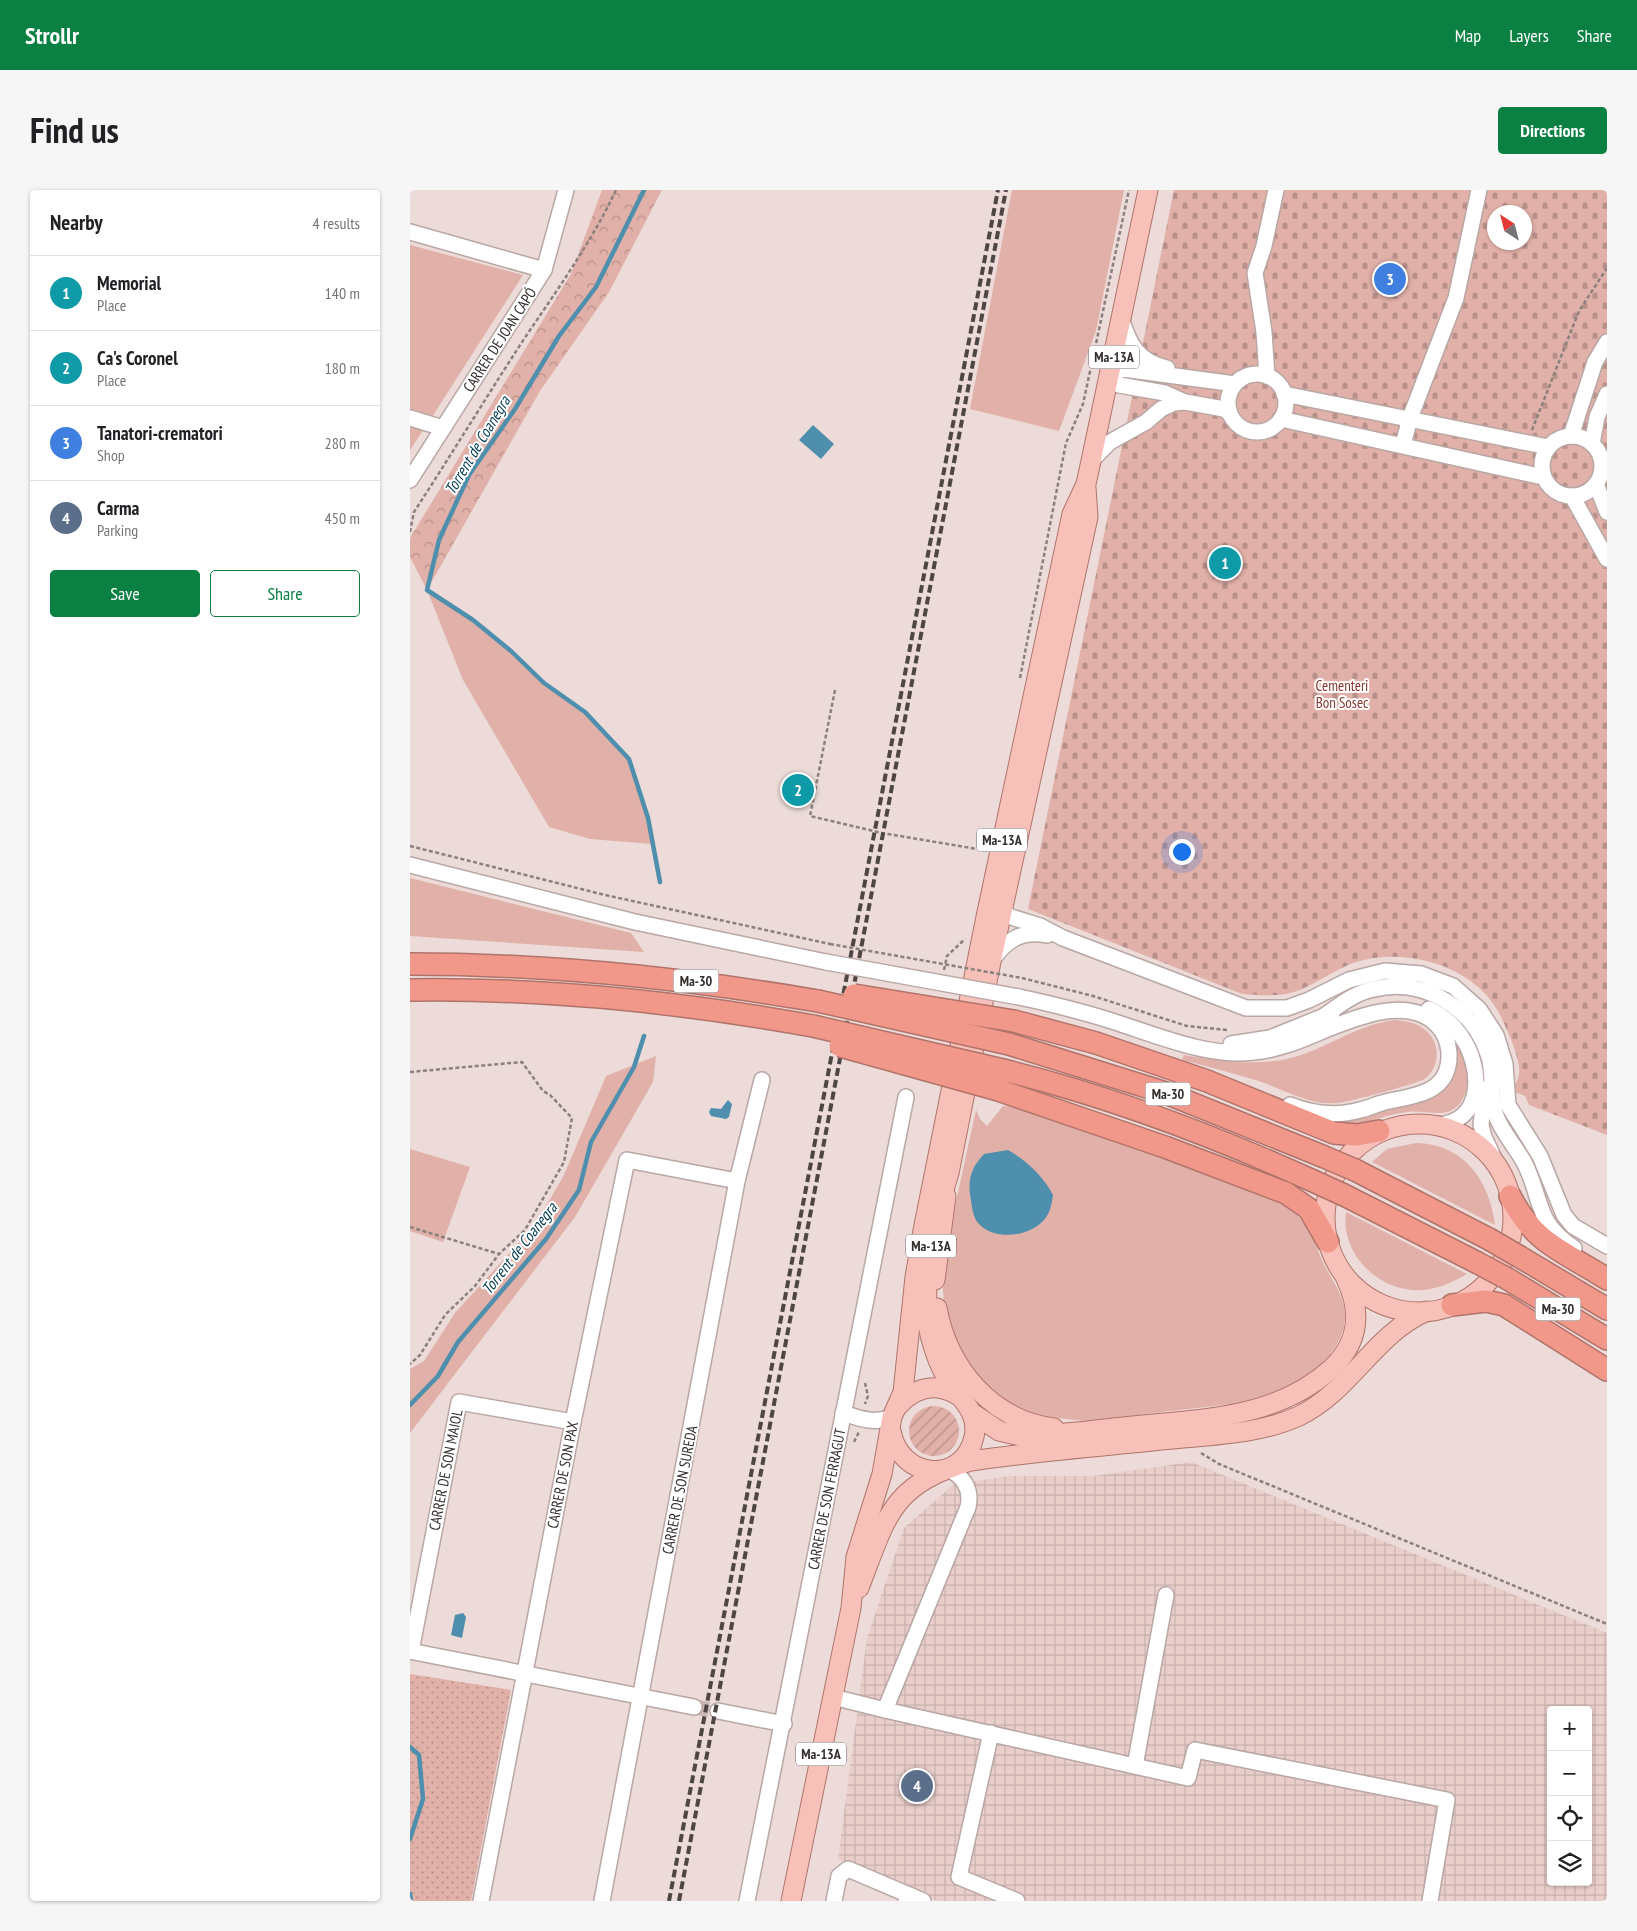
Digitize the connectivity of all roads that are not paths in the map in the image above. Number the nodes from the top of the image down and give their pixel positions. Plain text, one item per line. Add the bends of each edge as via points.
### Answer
1 (566, 190) edge
2 (1148, 190) edge
3 (1276, 190) edge
4 (1479, 190) edge
5 (410, 232) edge
6 (544, 270) junction
7 (1121, 318) junction
8 (1607, 342) edge
9 (1110, 376) junction
10 (1267, 376) junction
11 (1189, 377) junction
12 (1235, 384) junction
13 (1284, 394) junction
14 (1607, 394) edge
15 (1185, 402) junction
16 (1230, 413) junction
17 (410, 418) edge
18 (1410, 418) junction
19 (1281, 419) junction
20 (443, 428) junction
21 (1571, 436) junction
22 (1592, 444) junction
23 (1403, 445) junction
24 (1548, 448) junction
25 (1091, 461) junction
26 (1544, 477) junction
27 (410, 480) edge
28 (1086, 484) junction
29 (1596, 484) junction
30 (1572, 496) junction
31 (1607, 512) edge
32 (1607, 559) edge
33 (410, 865) edge
34 (1003, 907) junction
35 (1063, 938) junction
36 (991, 962) junction
37 (410, 964) edge
38 (410, 990) edge
39 (819, 995) junction
40 (1328, 1021) junction
41 (762, 1080) dead end
42 (1000, 1080) junction
43 (1206, 1081) junction
44 (906, 1097) dead end
45 (1436, 1125) junction
46 (1379, 1131) junction
47 (1497, 1166) junction
48 (949, 1172) junction
49 (737, 1181) junction
50 (1510, 1196) junction
51 (1328, 1242) junction
52 (1607, 1246) edge
53 (1607, 1269) edge
54 (1343, 1274) junction
55 (1607, 1279) edge
56 (1452, 1305) junction
57 (1607, 1309) edge
58 (1427, 1312) junction
59 (1607, 1339) edge
60 (1607, 1370) edge
61 (960, 1397) junction
62 (843, 1413) junction
63 (972, 1413) junction
64 (893, 1418) junction
65 (573, 1422) junction
66 (1077, 1432) junction
67 (947, 1468) junction
68 (1166, 1595) dead end
69 (851, 1608) junction
70 (410, 1651) edge
71 (525, 1675) junction
72 (833, 1697) junction
73 (641, 1698) junction
74 (694, 1708) tunnel mouth
75 (885, 1710) junction
76 (718, 1711) tunnel mouth
77 (784, 1724) junction
78 (990, 1733) junction
79 (1135, 1766) junction
80 (913, 1899) edge
81 (481, 1901) edge
82 (602, 1901) edge
83 (747, 1901) edge
84 (791, 1901) edge
85 (834, 1901) edge
86 (1017, 1901) edge
87 (1430, 1901) edge

1 - 6 street, CARRER DE JOAN CAPÓ
2 - 7 main road, Ma-13A
3 - 10 street via 1255,273
4 - 18 street via 1456,298
5 - 6 street
6 - 20 street, CARRER DE JOAN CAPÓ
7 - 9 main road, Ma-13A
7 - 11 street via 1131,345 1142,358 1155,366
8 - 21 street via 1595,362
9 - 11 street via 1123,369
9 - 15 street via 1119,385 1165,393
9 - 25 main road, Ma-13A
10 - 12 street via 1250,375
10 - 13 street via 1281,387
11 - 12 street
12 - 16 street via 1228,398
13 - 18 street
13 - 19 street via 1286,403
14 - 22 street via 1597,417
15 - 16 street
15 - 25 street via 1161,409 1146,422 1110,442
16 - 19 street via 1234,421 1249,431 1267,430
17 - 20 street
18 - 23 street
18 - 24 street
19 - 23 street
20 - 27 street, CARRER DE JOAN CAPÓ
21 - 22 street via 1586,439
21 - 24 street via 1554,441
22 - 29 street via 1601,459
23 - 26 street
24 - 26 street via 1543,457
25 - 28 main road, Ma-13A
26 - 30 street via 1555,491
28 - 34 main road, Ma-13A via 1088,517
28 - 64 main road, Ma-13A via 1072,514 999,852 916,1268 904,1392
29 - 30 street via 1582,495
29 - 31 street
30 - 32 street
33 - 40 street, bridge via 635,922 826,962 1019,997 1230,1054 1252,1053 1292,1043
34 - 35 street via 1008,916 1040,926
34 - 36 main road, Ma-13A
35 - 36 street via 1038,933 1021,934 1007,942
35 - 52 street via 1246,1008 1295,1006 1349,980 1385,971 1421,974 1453,986 1479,1009 1496,1035 1505,1064 1508,1105 1540,1156 1564,1216 1573,1226
36 - 48 main road, Ma-13A
37 - 39 highway, Ma-30 via 573,969
38 - 42 highway, Ma-30, bridge via 578,995 691,1006 812,1032
39 - 43 highway, bridge via 1014,1021 1096,1042
39 - 57 highway, Ma-30, bridge via 1009,1044 1166,1093 1355,1170 1520,1256
40 - 43 street via 1382,1012 1403,1011 1420,1015 1435,1023 1443,1034 1448,1047 1447,1066 1437,1084 1420,1096 1341,1114 1309,1112 1252,1090
40 - 45 street via 1378,1004 1394,1002 1426,1008 1452,1025 1466,1042 1472,1058 1475,1092 1472,1106 1465,1114 1452,1123
40 - 47 street via 1365,999 1397,994 1428,1000 1455,1016 1472,1038 1483,1064 1485,1090 1481,1126
40 - 53 street via 1358,994 1393,986 1430,993 1464,1014 1484,1044 1492,1069 1494,1111 1529,1172 1544,1219 1558,1237
41 - 49 street, CARRER DE SON SUREDA
42 - 51 highway via 1286,1193 1309,1209
42 - 59 highway, Ma-30, bridge via 1070,1088 1165,1120 1311,1180 1508,1279
43 - 46 highway via 1334,1133 1357,1135
44 - 62 street, CARRER DE SON FERRAGUT
45 - 46 main road via 1411,1123
45 - 47 main road via 1460,1132 1475,1141
46 - 51 main road via 1353,1150 1338,1172 1325,1216
47 - 50 main road
48 - 61 main road, Ma-13A via 936,1216 928,1264 927,1309 932,1341 941,1368
48 - 66 main road via 935,1285 939,1319 952,1353 977,1389 1006,1412 1035,1425
49 - 65 street, CARRER DE SON PAX via 627,1160
49 - 73 street, CARRER DE SON SUREDA
50 - 55 highway via 1531,1230
50 - 56 main road via 1513,1236 1507,1257 1486,1285
51 - 54 main road
54 - 58 main road via 1377,1301 1398,1309
54 - 66 main road via 1356,1308 1355,1335 1337,1363 1301,1392 1267,1407 1227,1416
56 - 58 main road
56 - 60 highway via 1486,1301 1504,1305
58 - 67 main road via 1392,1332 1335,1392 1289,1420 1254,1430 1004,1456
61 - 63 main road, Ma-13A
61 - 64 main road via 944,1389 914,1391
62 - 64 street via 870,1421
62 - 77 street, CARRER DE SON FERRAGUT
63 - 66 main road via 989,1426 1016,1436
63 - 67 main road, Ma-13A via 975,1434 972,1445 966,1455
64 - 67 main road via 897,1451 914,1466 936,1471
64 - 69 main road, Ma-13A via 882,1474 856,1557
65 - 70 street, CARRER DE SON MAIOL via 459,1402
65 - 71 street, CARRER DE SON PAX
67 - 69 main road, Ma-13A via 925,1478 894,1508 880,1532
67 - 75 street via 956,1472 967,1486 970,1496 968,1507
68 - 79 street
69 - 72 main road, Ma-13A
70 - 71 street, CARRER DE SON MAIOL
71 - 73 street, CARRER DE SON MAIOL
71 - 81 street, CARRER DE SON PAX
72 - 75 street
72 - 84 main road, Ma-13A
73 - 74 street, CARRER DE SON MAIOL
73 - 82 street, CARRER DE SON SUREDA
75 - 78 street
76 - 77 street
77 - 83 street, CARRER DE SON FERRAGUT
78 - 79 street
78 - 86 street via 959,1878
79 - 87 street via 1188,1778 1195,1750 1447,1800
80 - 85 street via 848,1869 839,1876

